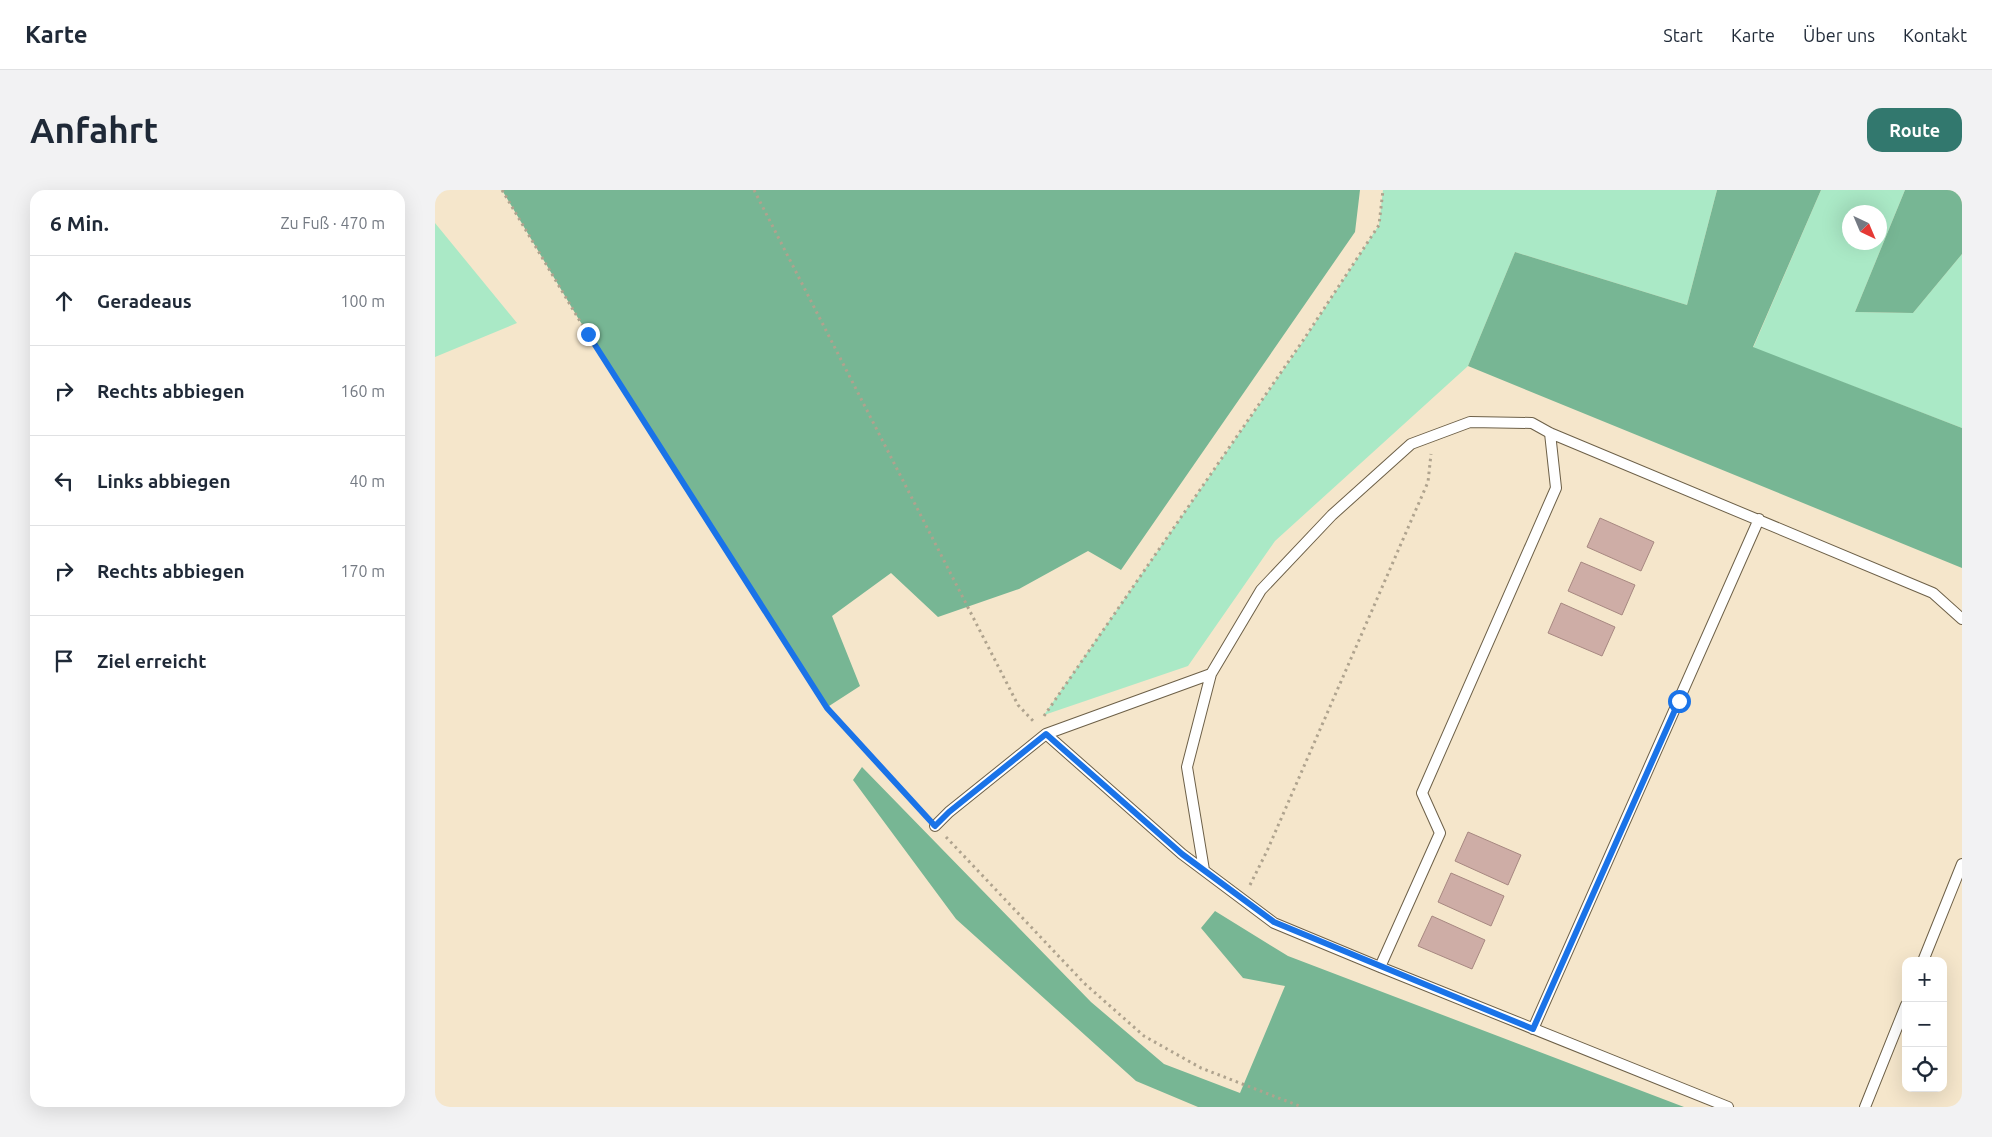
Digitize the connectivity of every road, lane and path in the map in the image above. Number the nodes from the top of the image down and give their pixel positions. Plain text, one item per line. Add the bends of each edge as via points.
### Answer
1 (502, 190) edge
2 (754, 190) edge
3 (1383, 190) edge
4 (1550, 433) junction
5 (1433, 436) junction
6 (1759, 519) junction
7 (1962, 619) edge
8 (1211, 674) junction
9 (1046, 734) junction
10 (935, 826) junction
11 (1962, 864) edge
12 (1204, 870) junction
13 (1243, 899) junction
14 (1925, 957) edge
15 (1380, 968) junction
16 (1902, 1015) edge
17 (1533, 1029) junction
18 (1302, 1107) edge
19 (1728, 1107) edge
20 (1865, 1107) edge

1 - 10 path via 583,326 827,708
2 - 9 path via 1018,705
3 - 9 path via 1379,225 1304,340 1044,715
4 - 5 lane via 1532,423 1469,422
4 - 6 lane
4 - 15 lane via 1556,488 1422,793 1440,833
5 - 8 lane via 1411,444 1332,515 1261,590
5 - 13 path via 1428,482
6 - 7 lane via 1933,592
6 - 17 lane
8 - 9 lane
8 - 12 lane via 1187,767
9 - 10 lane
9 - 12 lane
10 - 18 path via 1084,983 1144,1036 1201,1068
11 - 14 lane
12 - 13 lane
13 - 15 lane via 1274,922
15 - 17 lane
16 - 20 lane
17 - 19 lane

